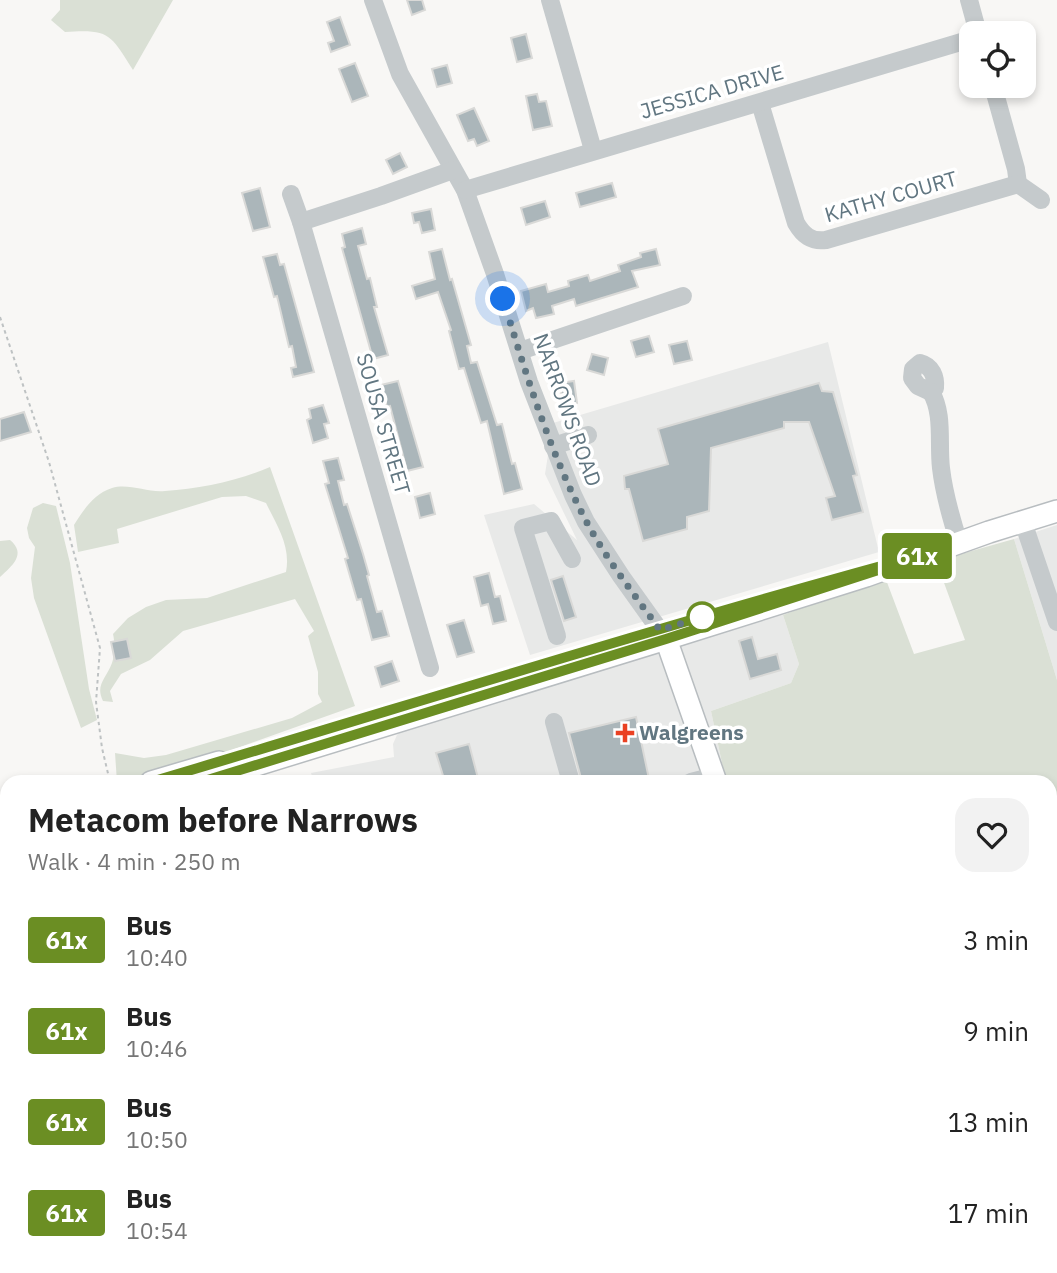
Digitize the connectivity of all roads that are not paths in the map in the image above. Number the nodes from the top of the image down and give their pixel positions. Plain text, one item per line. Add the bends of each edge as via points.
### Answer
1 (373, 0) edge
2 (969, 0) edge
3 (552, 1) edge
4 (975, 21) edge
5 (959, 43) edge
6 (996, 98) edge
7 (760, 103) junction
8 (593, 150) junction
9 (453, 170) junction
10 (1018, 184) junction
11 (465, 190) junction
12 (291, 194) dead end
13 (1041, 200) dead end
14 (301, 222) junction
15 (682, 296) dead end
16 (520, 351) junction
17 (932, 391) dead end
18 (588, 435) dead end
19 (553, 446) junction
20 (1057, 511) edge
21 (1023, 522) junction
22 (949, 547) junction
23 (572, 559) dead end
24 (1057, 622) edge
25 (663, 635) junction
26 (557, 636) dead end
27 (430, 668) dead end
28 (554, 722) dead end
29 (225, 768) junction
30 (188, 775) edge
31 (213, 775) edge
32 (569, 775) edge
33 (714, 775) edge

1 - 9 street, NARROWS ROAD via 400,74
2 - 4 street
3 - 8 street
5 - 7 street, JESSICA DRIVE
6 - 10 street
7 - 8 street, JESSICA DRIVE
7 - 10 street, KATHY COURT via 796,223 807,238 826,240
8 - 11 street, JESSICA DRIVE
9 - 11 street, NARROWS ROAD
9 - 14 street
10 - 13 street
11 - 16 street, NARROWS ROAD
12 - 14 street, SOUSA STREET
14 - 27 street, SOUSA STREET
15 - 16 street
16 - 19 street, NARROWS ROAD
17 - 22 street via 937,402
18 - 19 street
19 - 25 street, NARROWS ROAD via 586,522
20 - 21 main road
21 - 22 main road
21 - 24 street
22 - 25 main road
23 - 26 street via 551,521 523,528
25 - 29 main road via 509,673
25 - 33 main road
28 - 32 street
29 - 30 main road
29 - 31 main road

